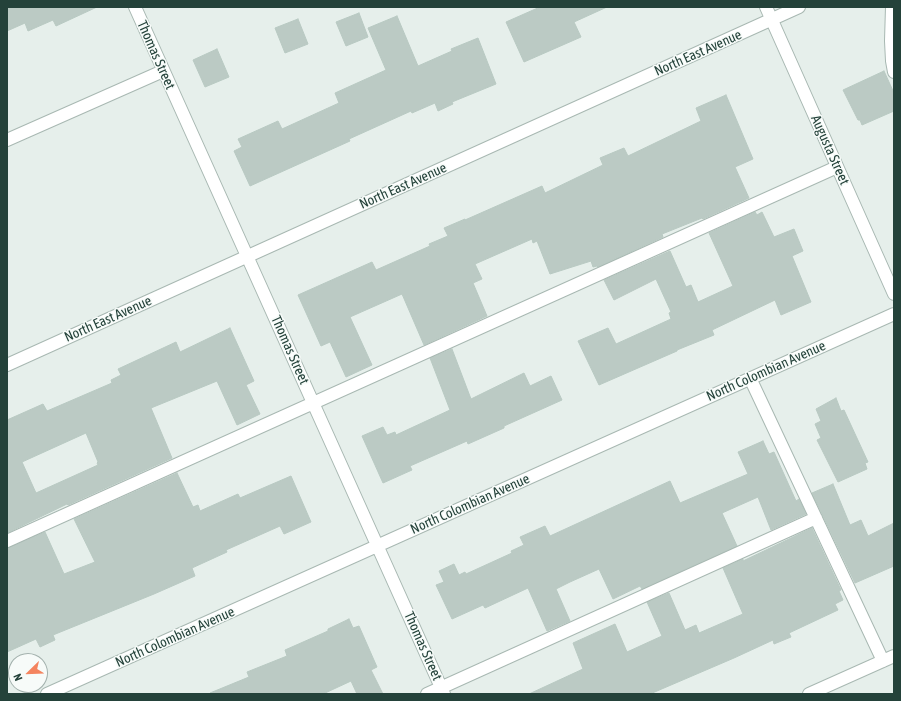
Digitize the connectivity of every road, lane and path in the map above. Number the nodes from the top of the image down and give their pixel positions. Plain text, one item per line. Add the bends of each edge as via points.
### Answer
1 (135, 7) edge
2 (766, 7) edge
3 (799, 7) edge
4 (892, 7) edge
5 (771, 19) junction
6 (163, 71) junction
7 (894, 72) edge
8 (7, 140) edge
9 (837, 167) junction
10 (247, 256) junction
11 (894, 294) edge
12 (894, 314) edge
13 (7, 365) edge
14 (750, 378) junction
15 (313, 403) junction
16 (816, 518) junction
17 (7, 541) edge
18 (378, 545) junction
19 (889, 658) edge
20 (443, 691) edge
21 (47, 694) edge
22 (427, 694) edge
23 (809, 694) edge

1 - 6 street, Thomas Street
2 - 5 street, Augusta Street
3 - 5 street, North East Avenue
4 - 7 street via 891,41
5 - 9 street, Augusta Street
5 - 10 street, North East Avenue
6 - 8 street
6 - 10 street, Thomas Street
9 - 11 street, Augusta Street
9 - 15 street
10 - 13 street, North East Avenue
10 - 15 street, Thomas Street
12 - 14 street, North Colombian Avenue
14 - 16 street
14 - 18 street, North Colombian Avenue
15 - 17 street
15 - 18 street, Thomas Street
16 - 19 street
16 - 20 street
18 - 20 street, Thomas Street
18 - 21 street, North Colombian Avenue
19 - 23 street
20 - 22 street

